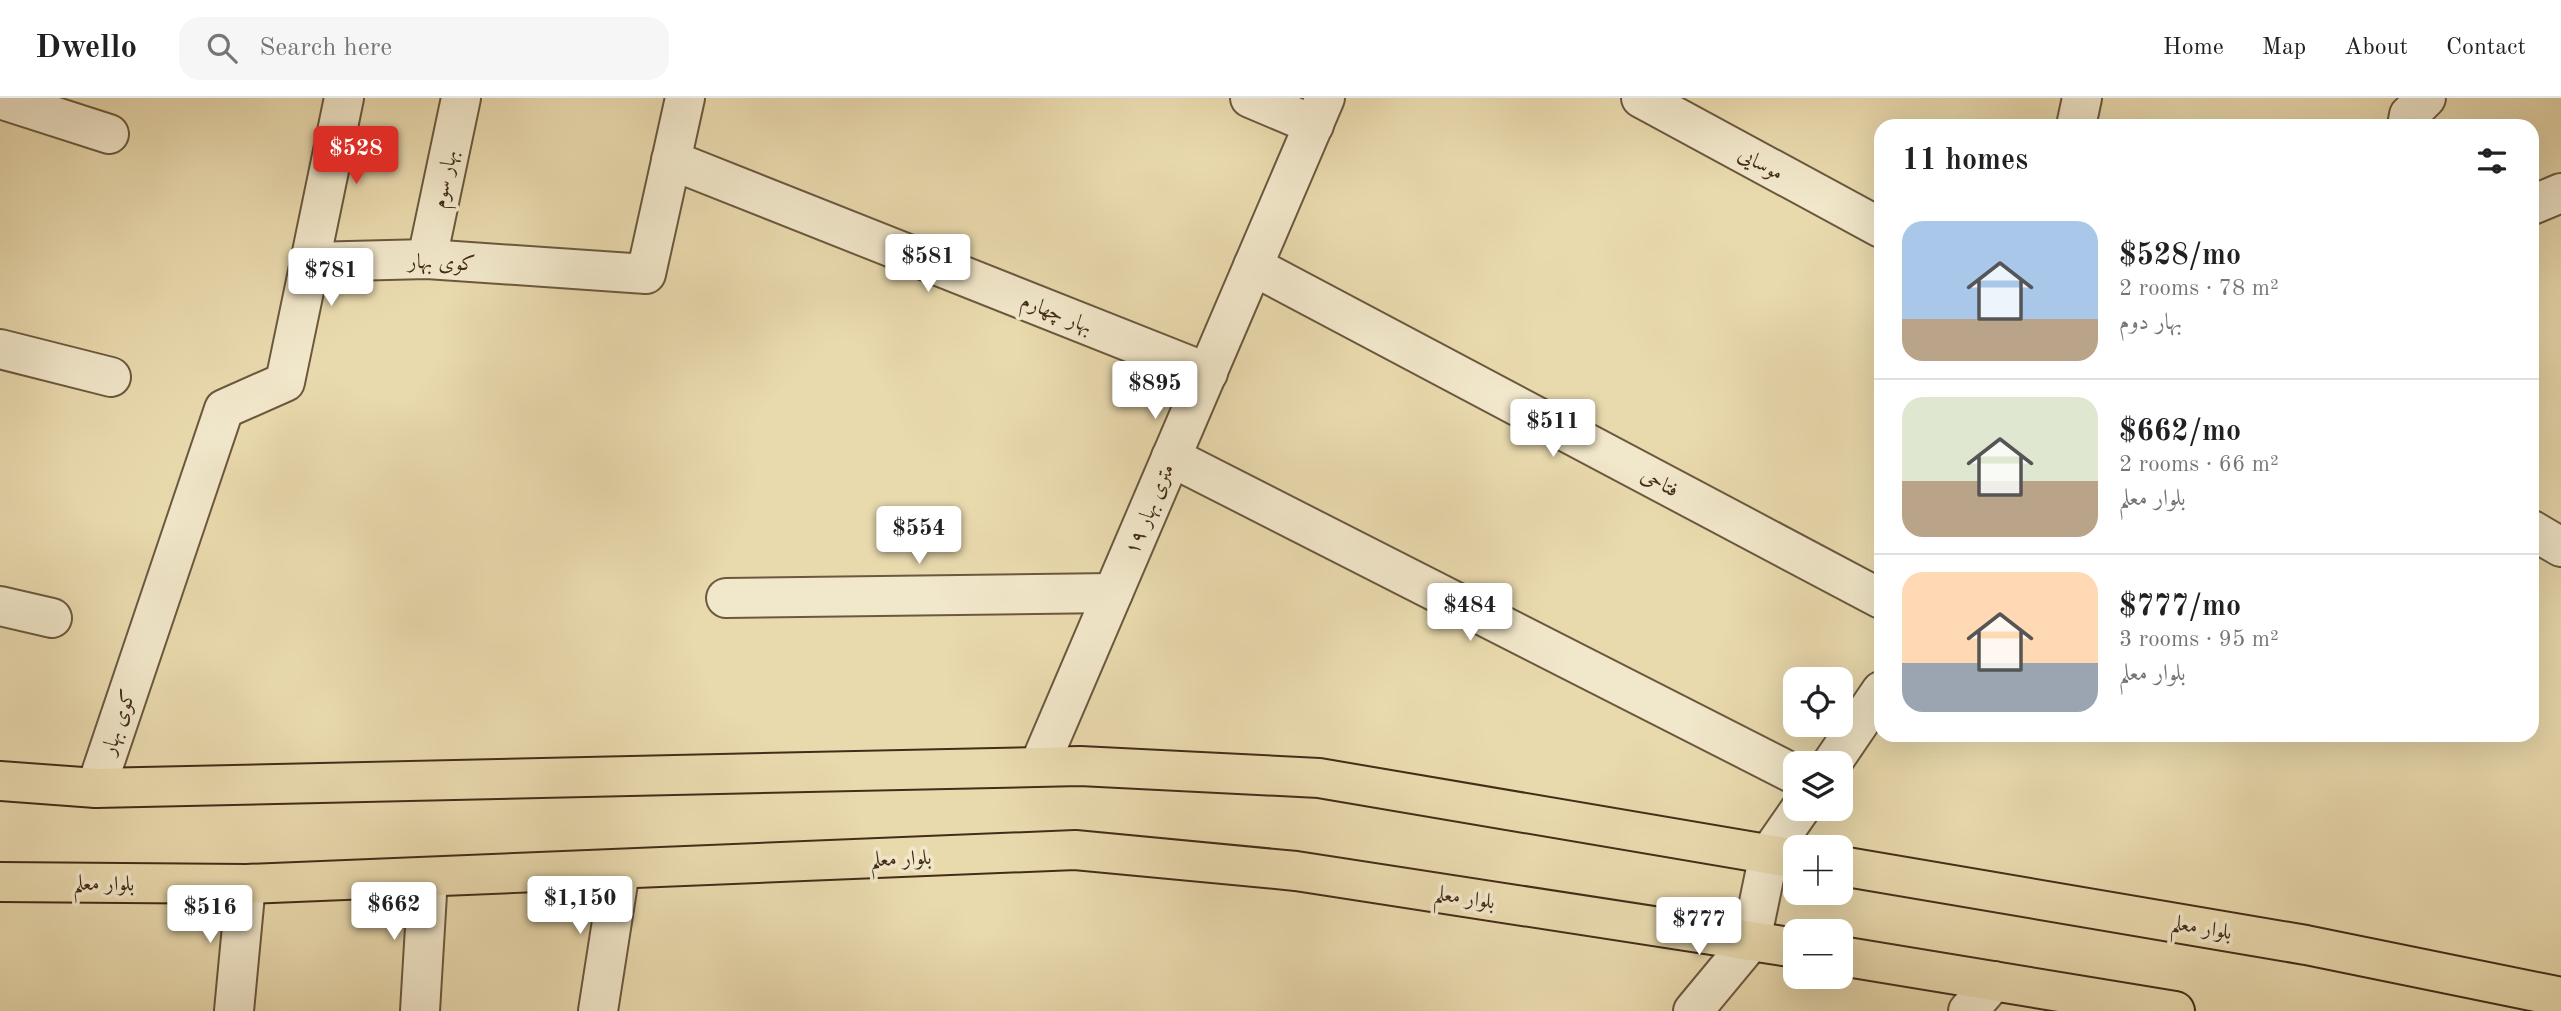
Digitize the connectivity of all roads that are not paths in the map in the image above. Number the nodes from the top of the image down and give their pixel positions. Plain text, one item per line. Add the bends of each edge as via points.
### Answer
1 (344, 98) edge
2 (461, 98) edge
3 (685, 98) edge
4 (1250, 98) edge
5 (1641, 98) edge
6 (2082, 98) edge
7 (2426, 98) edge
8 (0, 99) edge
9 (1320, 111) edge
10 (2078, 119) edge
11 (2408, 119) edge
12 (109, 134) dead end
13 (671, 160) junction
14 (1874, 224) edge
15 (427, 259) junction
16 (310, 262) junction
17 (1253, 266) junction
18 (0, 349) edge
19 (1208, 373) junction
20 (111, 377) dead end
21 (1171, 457) junction
22 (2539, 534) edge
23 (2561, 547) edge
24 (1113, 593) junction
25 (1874, 595) edge
26 (726, 598) dead end
27 (0, 606) edge
28 (52, 618) dead end
29 (1874, 701) edge
30 (1840, 751) edge
31 (1039, 766) junction
32 (1783, 768) edge
33 (0, 781) edge
34 (96, 788) junction
35 (1796, 821) edge
36 (1782, 857) edge
37 (1853, 868) edge
38 (620, 870) junction
39 (428, 877) junction
40 (0, 882) edge
41 (246, 884) junction
42 (1751, 941) junction
43 (1783, 946) edge
44 (1853, 958) edge
45 (1994, 981) junction
46 (2561, 997) edge
47 (234, 1011) edge
48 (420, 1011) edge
49 (598, 1011) edge
50 (1693, 1011) edge
51 (1968, 1011) edge
52 (2175, 1011) edge

1 - 16 street
2 - 15 street, بهار سوم
3 - 13 street, کوی بهار
4 - 9 street
5 - 14 street, موسایی
6 - 10 street
7 - 11 street
8 - 12 street
9 - 17 street, ۱۹ متری بهار
13 - 15 street, کوی بهار via 646,274
13 - 19 street, بهار چهارم
15 - 16 street, کوی بهار
16 - 34 street, کوی بهار via 285,382 224,409
17 - 19 street, ۱۹ متری بهار
17 - 25 street, فتاحی
18 - 20 street
19 - 21 street, ۱۹ متری بهار
21 - 24 street, ۱۹ متری بهار
21 - 32 street
22 - 23 street
24 - 26 street
24 - 31 street, ۱۹ متری بهار
27 - 28 street
29 - 30 street
31 - 34 main road
31 - 36 main road via 1319,778
33 - 34 main road
35 - 36 street
36 - 42 street
37 - 46 main road, بلوار معلم via 2306,945
38 - 39 main road, بلوار معلم
38 - 42 main road, بلوار معلم via 1075,850 1296,870
38 - 49 street
39 - 41 main road, بلوار معلم
39 - 48 street
40 - 41 main road, بلوار معلم
41 - 47 street
42 - 43 main road, بلوار معلم
42 - 50 street
44 - 45 main road
45 - 51 street
45 - 52 main road

